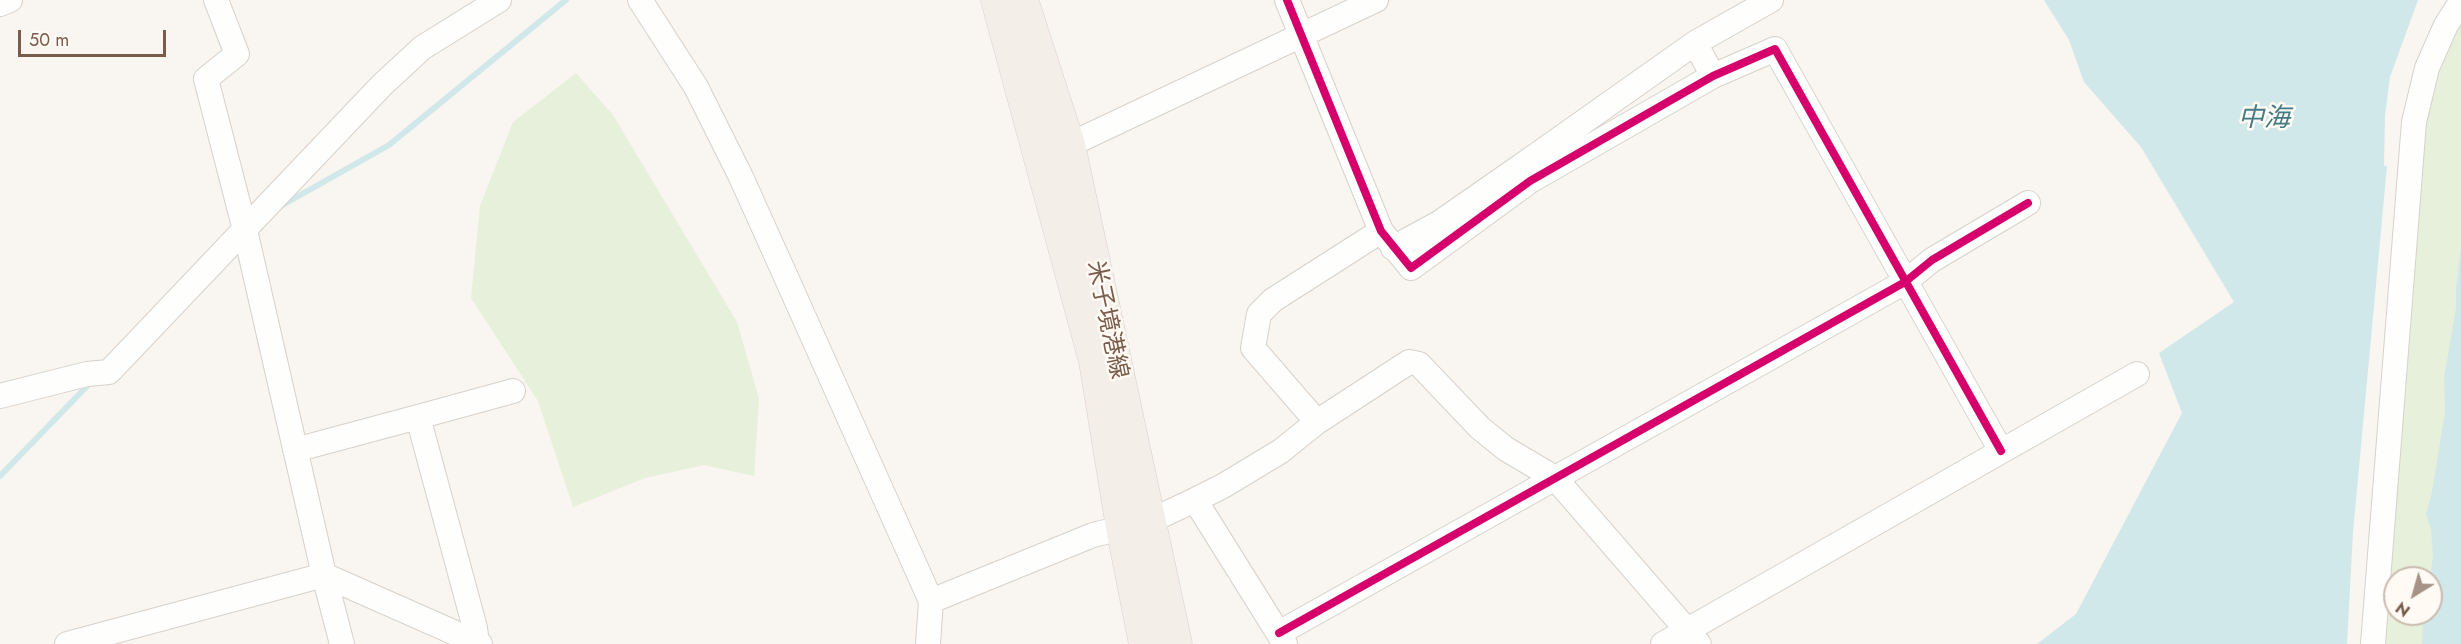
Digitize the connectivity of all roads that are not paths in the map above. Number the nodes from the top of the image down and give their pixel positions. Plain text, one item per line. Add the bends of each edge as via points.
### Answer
1 (10, 0) edge
2 (216, 0) edge
3 (499, 0) edge
4 (640, 0) edge
5 (997, 0) edge
6 (1022, 0) edge
7 (1287, 0) edge
8 (1376, 0) edge
9 (1771, 0) edge
10 (2461, 2) edge
11 (0, 4) edge
12 (1301, 35) junction
13 (1695, 43) junction
14 (1713, 76) junction
15 (1069, 145) junction
16 (1526, 174) junction
17 (2028, 203) dead end
18 (245, 230) junction
19 (1387, 240) junction
20 (1905, 282) junction
21 (2137, 374) dead end
22 (513, 391) dead end
23 (0, 396) edge
24 (418, 417) junction
25 (1317, 422) junction
26 (295, 450) junction
27 (2001, 451) junction
28 (1555, 478) junction
29 (1194, 500) junction
30 (1136, 524) junction
31 (324, 575) junction
32 (931, 601) junction
33 (1282, 638) edge
34 (1693, 638) edge
35 (478, 643) edge
36 (67, 644) edge
37 (342, 644) edge
38 (928, 644) edge
39 (1145, 644) edge
40 (1176, 644) edge
41 (1664, 644) edge
42 (2373, 644) edge

1 - 11 street
2 - 18 street via 237,54 206,79
3 - 18 street via 422,48
4 - 32 street via 696,87 741,177
5 - 30 main road, 米子境港線
6 - 15 main road, 米子境港線
7 - 12 street
8 - 12 street
9 - 13 street
10 - 42 street via 2427,68 2414,122
12 - 15 street
12 - 19 street
13 - 14 street
13 - 16 street
14 - 16 street
14 - 20 street via 1774,49
15 - 30 main road, 米子境港線
16 - 19 street via 1411,268
17 - 20 street via 1932,260
18 - 23 street via 109,372
18 - 26 street
19 - 25 street via 1273,300 1260,314 1254,348
20 - 27 street
20 - 28 street
21 - 27 street
22 - 24 street
24 - 26 street
24 - 35 street
25 - 28 street via 1408,362 1419,364 1480,428 1506,449
25 - 29 street via 1281,451
26 - 31 street
27 - 34 street
28 - 33 street
28 - 34 street
29 - 30 street
29 - 33 street
30 - 32 street via 1093,535
30 - 39 main road, 米子境港線
30 - 40 main road, 米子境港線
31 - 35 street
31 - 36 street
31 - 37 street
32 - 38 street
34 - 41 street

